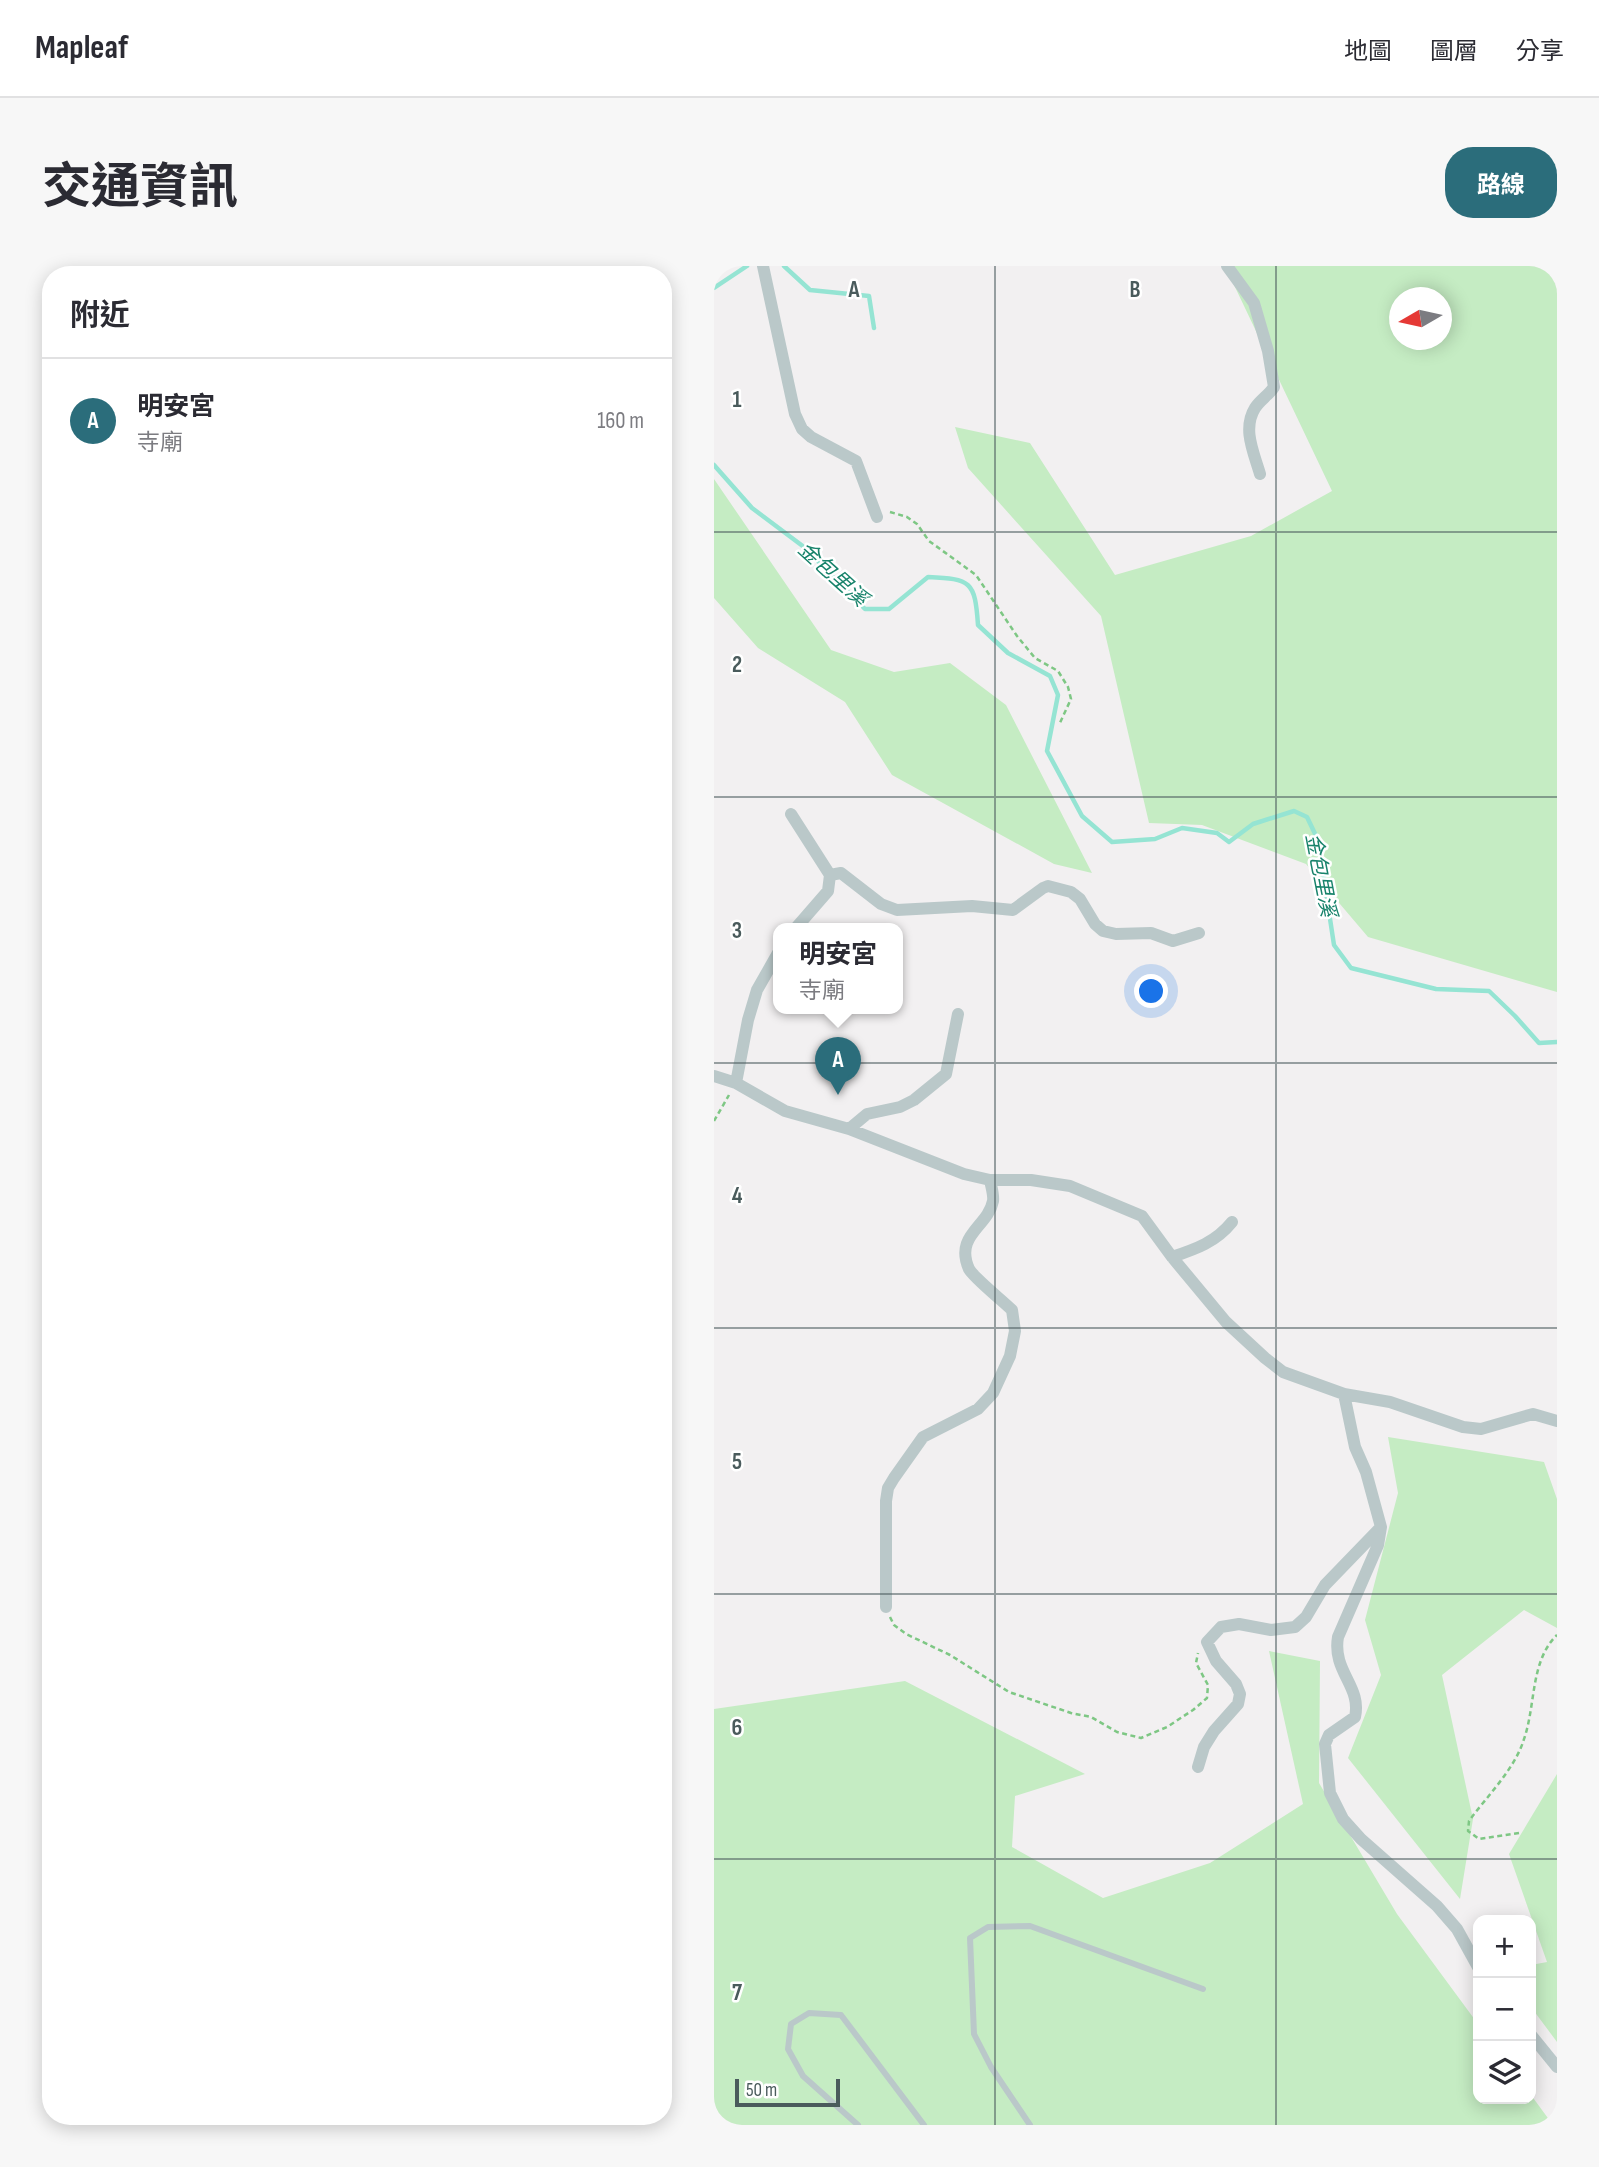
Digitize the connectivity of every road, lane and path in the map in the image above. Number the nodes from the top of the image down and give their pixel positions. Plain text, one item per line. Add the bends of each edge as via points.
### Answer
1 (1227, 266) edge
2 (764, 270) edge
3 (1260, 474) dead end
4 (877, 517) joint
5 (1059, 725) dead end
6 (791, 814) dead end
7 (830, 875) junction
8 (800, 923) edge
9 (1199, 933) dead end
10 (773, 963) edge
11 (958, 1014) dead end
12 (714, 1076) edge
13 (736, 1083) junction
14 (714, 1121) edge
15 (849, 1129) junction
16 (990, 1180) junction
17 (1232, 1222) dead end
18 (1172, 1257) junction
19 (1344, 1394) junction
20 (1557, 1421) edge
21 (1381, 1527) junction
22 (886, 1607) joint
23 (1557, 1635) edge
24 (1207, 1642) junction
25 (1198, 1767) dead end
26 (1519, 1833) dead end
27 (1473, 1959) edge
28 (1203, 1989) dead end
29 (1536, 2041) edge
30 (1557, 2067) edge
31 (858, 2125) edge
32 (924, 2125) edge
33 (1030, 2125) edge

1 - 3 street via 1254,303 1268,351 1273,387 1255,407 1248,424
2 - 4 street via 795,414 811,437 856,461
4 - 5 path via 890,512 907,517 929,541 976,575 1017,636 1035,657 1058,671 1068,687 1071,699
6 - 7 street
7 - 8 street via 828,891
7 - 9 street via 841,873 881,904 897,909 972,906 1013,911 1048,886 1080,899 1103,931 1151,933 1172,941
10 - 13 street via 757,990
11 - 15 street via 946,1074 914,1100 867,1114
12 - 13 street
13 - 14 path
13 - 15 street via 785,1111
15 - 16 street
16 - 18 street via 1070,1186 1118,1204 1142,1216
16 - 22 street via 993,1200 969,1236 965,1254 970,1271 1012,1310 1010,1356 985,1404 923,1437 888,1488
17 - 18 street via 1201,1247
18 - 19 street via 1226,1322 1265,1358 1283,1371
19 - 20 street via 1390,1402 1463,1427 1481,1429 1533,1414
19 - 21 street via 1354,1447
21 - 24 street via 1325,1585 1306,1618 1295,1627 1221,1627
21 - 27 street via 1335,1651 1357,1708 1355,1717 1329,1735 1325,1744 1330,1793 1360,1839 1437,1906
22 - 24 path via 894,1625 906,1634 1009,1692 1141,1738 1167,1727 1207,1698 1208,1685 1196,1663
23 - 26 path via 1542,1655 1524,1740 1469,1821 1468,1831 1479,1839
24 - 25 street via 1240,1694 1238,1704 1204,1747
28 - 33 lane via 1030,1926 988,1927 970,1938 974,2034
29 - 30 street
31 - 32 lane via 803,2076 788,2049 791,2024 809,2013 841,2015

